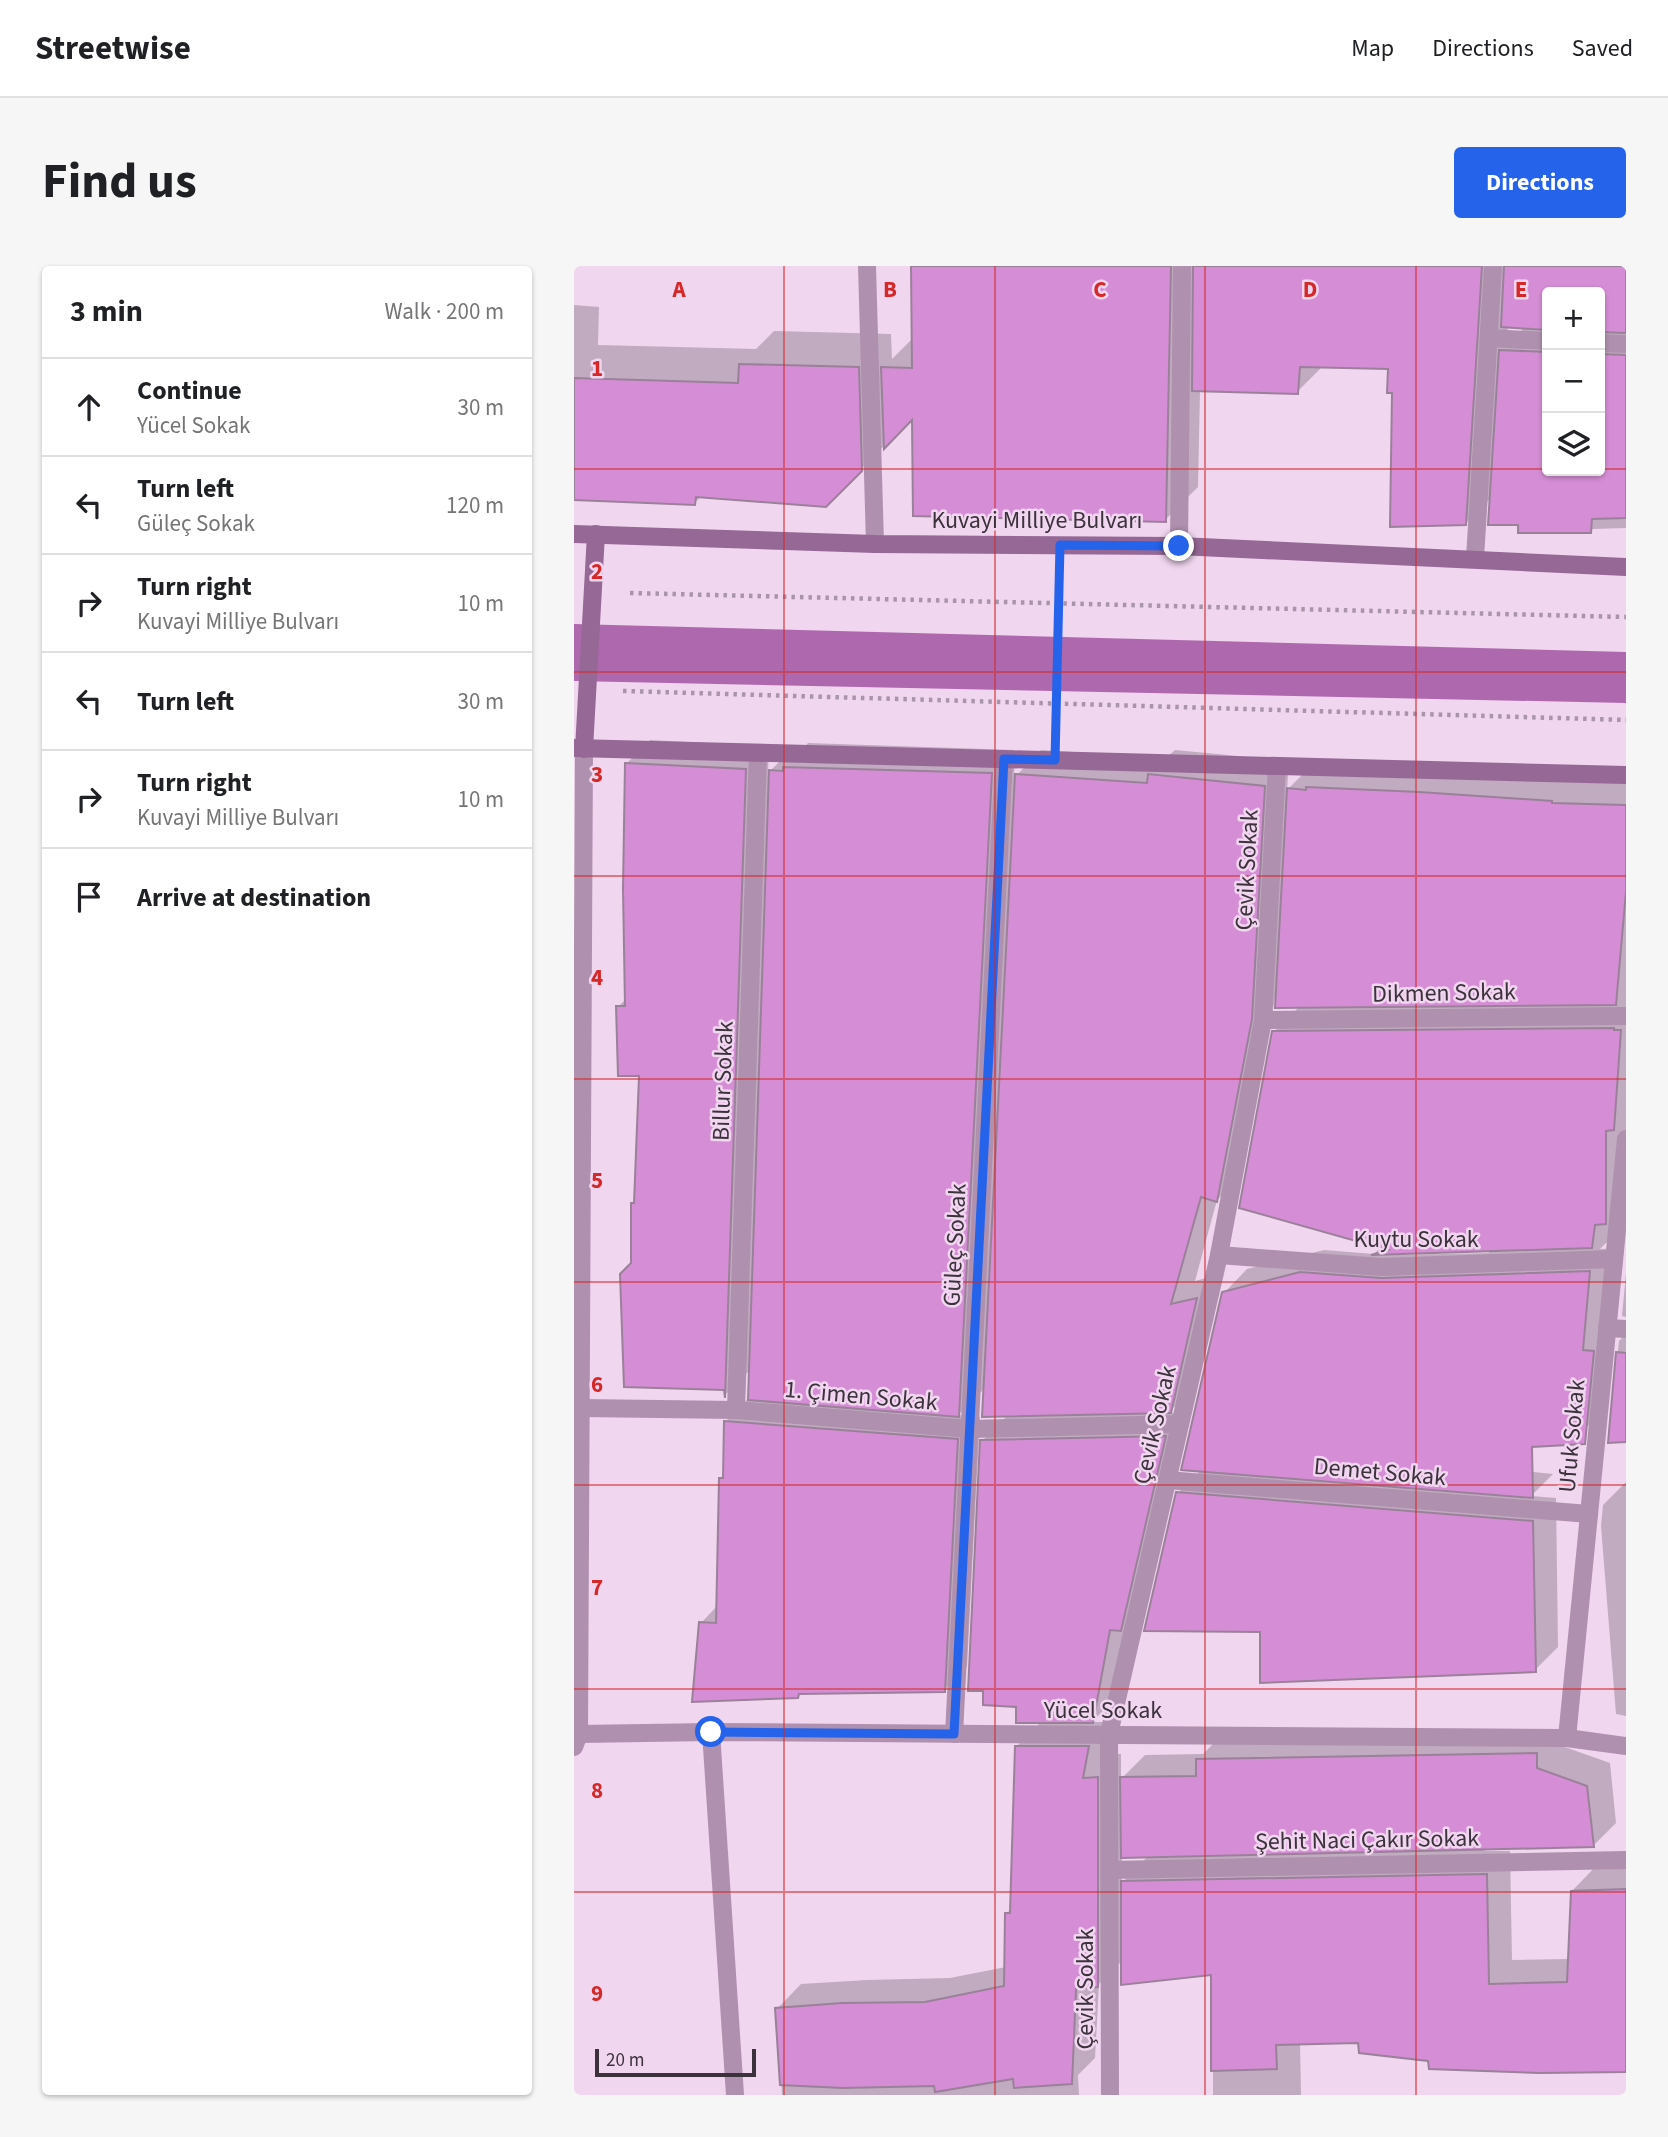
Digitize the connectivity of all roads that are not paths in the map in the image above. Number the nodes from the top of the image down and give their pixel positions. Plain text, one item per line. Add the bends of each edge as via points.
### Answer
1 (867, 266) edge
2 (1182, 266) edge
3 (1493, 266) edge
4 (1489, 338) junction
5 (1542, 341) edge
6 (1605, 343) edge
7 (1626, 344) edge
8 (574, 534) edge
9 (596, 534) junction
10 (875, 544) junction
11 (1179, 546) junction
12 (1475, 558) junction
13 (1626, 567) edge
14 (579, 749) edge
15 (758, 753) junction
16 (1004, 759) junction
17 (1277, 766) junction
18 (1626, 775) edge
19 (1626, 1016) edge
20 (1263, 1020) junction
21 (1626, 1139) edge
22 (1219, 1255) junction
23 (1614, 1259) junction
24 (1607, 1328) junction
25 (1626, 1329) edge
26 (580, 1408) junction
27 (736, 1410) junction
28 (1180, 1424) junction
29 (970, 1429) junction
30 (1167, 1480) junction
31 (1590, 1514) junction
32 (711, 1732) junction
33 (954, 1734) junction
34 (1109, 1734) junction
35 (1567, 1738) junction
36 (577, 1741) edge
37 (1626, 1746) edge
38 (1626, 1860) edge
39 (1110, 1870) junction
40 (734, 2095) edge
41 (1110, 2095) edge

1 - 10 street
2 - 11 street
3 - 4 street
4 - 5 street
4 - 12 street
6 - 7 street
8 - 9 main road, Kuvayi Milliye Bulvarı
9 - 10 main road, Kuvayi Milliye Bulvarı
9 - 14 main road
10 - 11 main road, Kuvayi Milliye Bulvarı
11 - 12 main road, Kuvayi Milliye Bulvarı
12 - 13 main road, Kuvayi Milliye Bulvarı
14 - 15 main road
14 - 26 street
15 - 16 main road
15 - 27 street, Billur Sokak
16 - 17 main road
16 - 29 street, Güleç Sokak
17 - 18 main road
17 - 20 street, Çevik Sokak
19 - 20 street, Dikmen Sokak
20 - 22 street, Çevik Sokak
21 - 23 street, Ufuk Sokak
22 - 23 street, Kuytu Sokak via 1381,1268
22 - 28 street, Çevik Sokak
23 - 24 street, Ufuk Sokak
24 - 25 street
24 - 31 street, Ufuk Sokak
26 - 27 street, 1. Çimen Sokak
26 - 36 street
27 - 29 street, 1. Çimen Sokak
28 - 29 street, 1. Çimen Sokak
28 - 30 street, Çevik Sokak
29 - 33 street, Güleç Sokak
30 - 31 street, Demet Sokak
30 - 34 street, Çevik Sokak
31 - 35 street, Ufuk Sokak
32 - 33 street, Yücel Sokak
32 - 36 street, Yücel Sokak
32 - 40 street
33 - 34 street, Yücel Sokak
34 - 35 street, Yücel Sokak
34 - 39 street, Çevik Sokak
35 - 37 street, Yücel Sokak
38 - 39 street, Şehit Naci Çakır Sokak
39 - 41 street, Çevik Sokak

